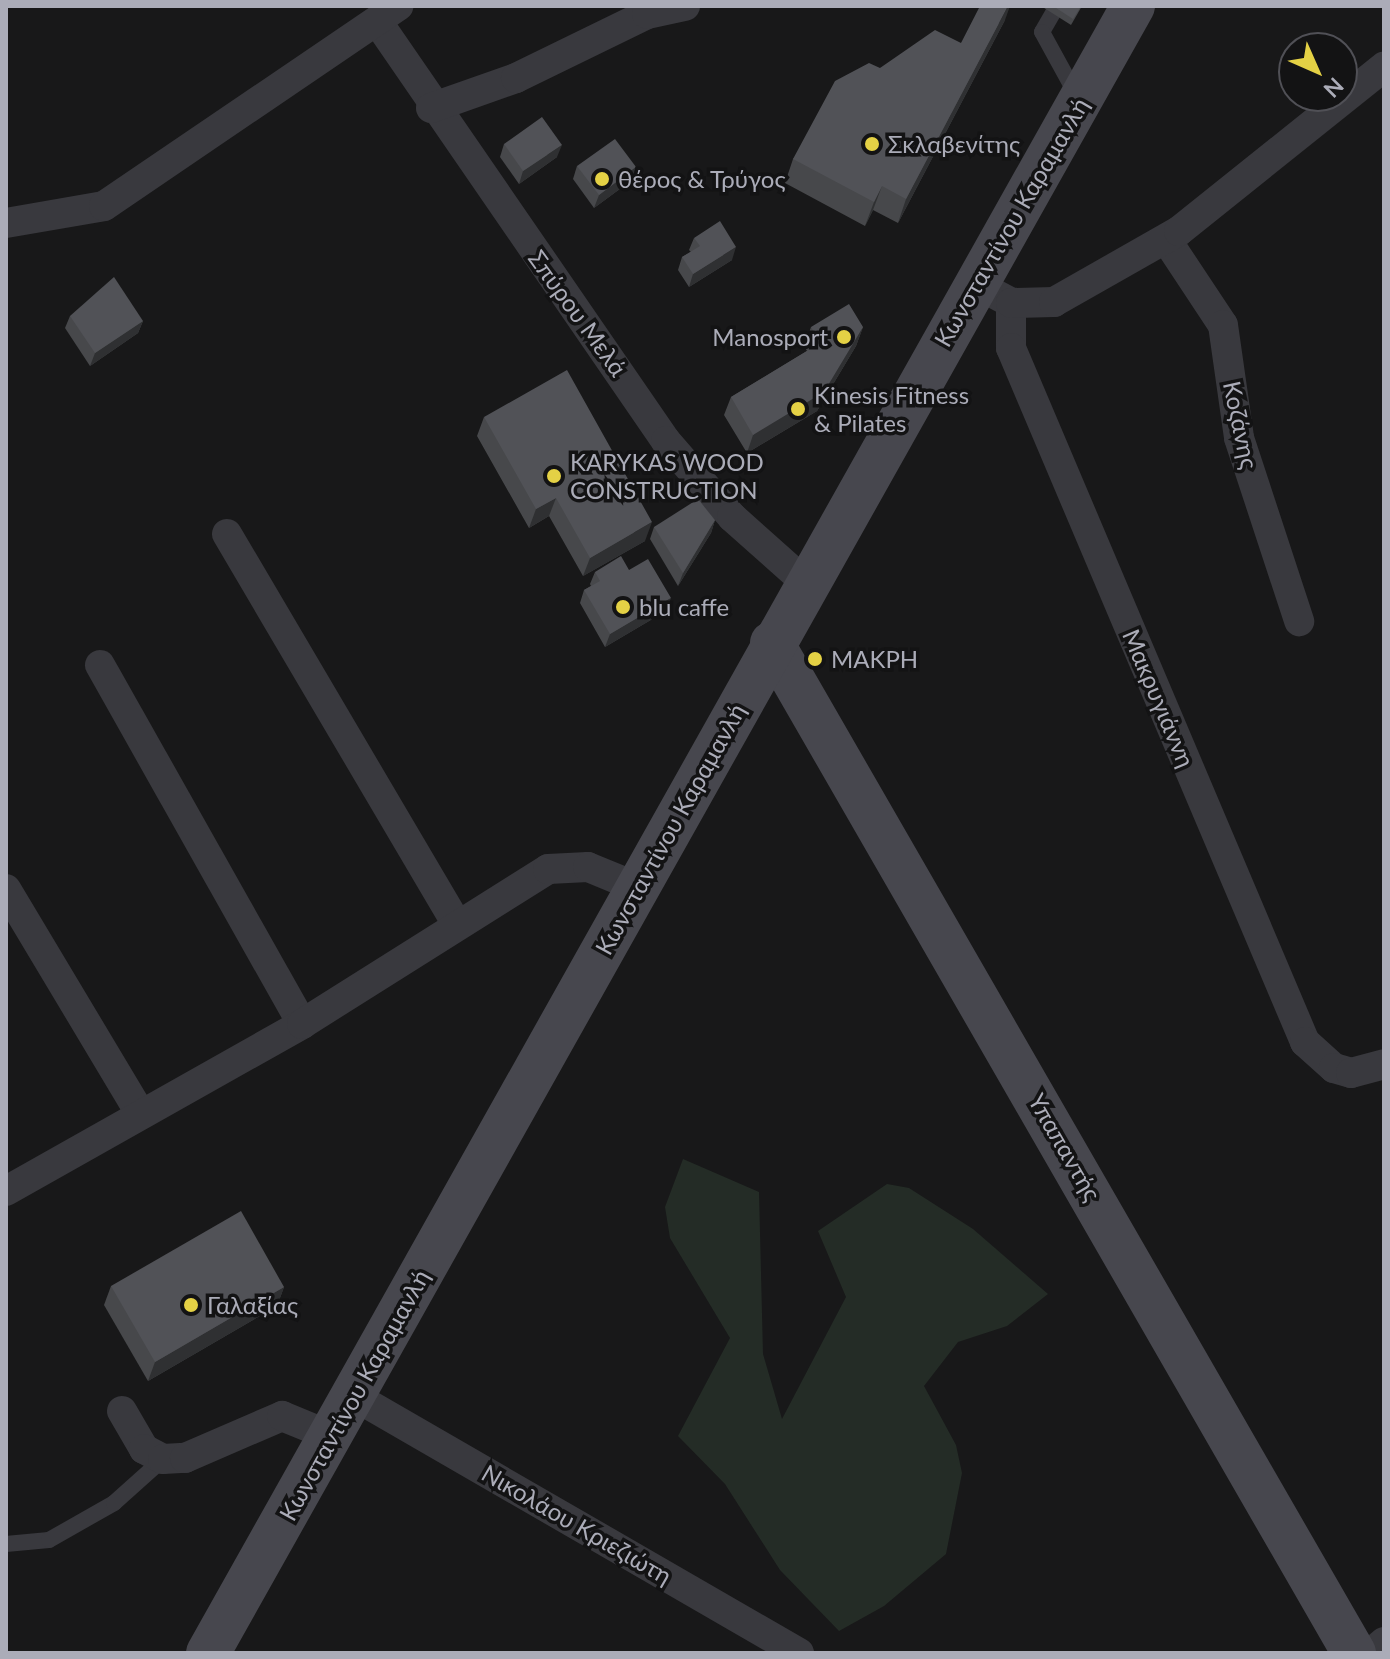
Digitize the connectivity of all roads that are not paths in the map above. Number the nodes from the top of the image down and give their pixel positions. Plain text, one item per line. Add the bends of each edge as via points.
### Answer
1 (685, 6) edge
2 (1057, 6) edge
3 (1133, 6) edge
4 (388, 13) edge
5 (1384, 67) edge
6 (1079, 101) junction
7 (431, 108) junction
8 (6, 223) edge
9 (1166, 239) junction
10 (994, 293) junction
11 (227, 534) dead end
12 (806, 583) junction
13 (1299, 621) dead end
14 (772, 643) junction
15 (100, 665) dead end
16 (639, 888) junction
17 (6, 889) edge
18 (457, 925) junction
19 (302, 1024) junction
20 (1384, 1064) edge
21 (140, 1113) junction
22 (6, 1191) edge
23 (354, 1396) junction
24 (122, 1411) dead end
25 (331, 1436) junction
26 (163, 1459) junction
27 (6, 1544) edge
28 (1384, 1642) edge
29 (208, 1653) edge
30 (799, 1653) edge
31 (1354, 1653) edge
32 (1371, 1653) edge

1 - 7 street via 647,14 516,78
2 - 6 lane via 1042,32
3 - 6 main road, Κωνσταντίνου Καραμανλή
4 - 7 street, Σπύρου Μελά
4 - 8 street via 104,206
5 - 9 street via 1270,164
6 - 10 main road, Κωνσταντίνου Καραμανλή
7 - 12 street, Σπύρου Μελά via 666,441 732,517
9 - 10 street via 1054,302
9 - 13 street, Κοζάνης via 1223,325 1239,438
10 - 12 main road, Κωνσταντίνου Καραμανλή
10 - 20 street, Μακρυγιάννη via 1011,348 1305,1042 1334,1068 1351,1073
11 - 18 street
12 - 14 main road, Κωνσταντίνου Καραμανλή
14 - 16 main road, Κωνσταντίνου Καραμανλή
14 - 31 main road, Υπαπαντής
15 - 19 street
16 - 18 street via 588,867 548,869
16 - 23 main road, Κωνσταντίνου Καραμανλή
17 - 21 street
18 - 19 street
19 - 21 street
21 - 22 street
23 - 25 main road, Κωνσταντίνου Καραμανλή
23 - 30 street, Νικολάου Κριεζιώτη
24 - 26 street via 144,1449
25 - 26 street via 282,1416 185,1458
25 - 29 main road, Κωνσταντίνου Καραμανλή
26 - 27 lane via 114,1503 49,1540
28 - 32 street

